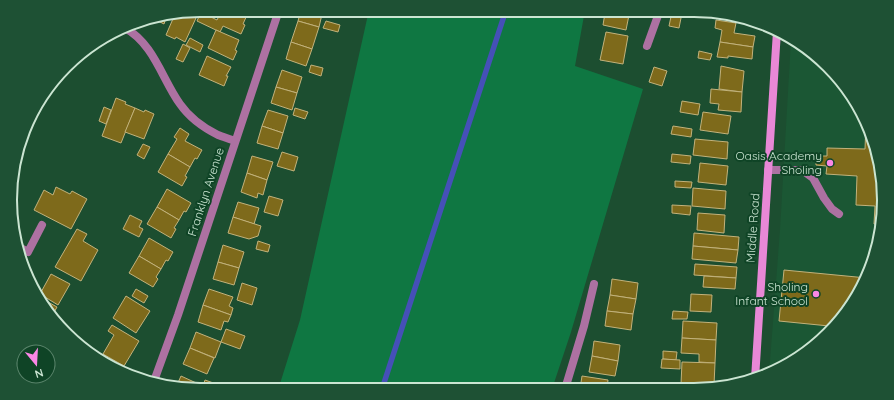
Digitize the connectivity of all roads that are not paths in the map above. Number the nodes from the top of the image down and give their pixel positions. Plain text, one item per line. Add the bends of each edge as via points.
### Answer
1 (277, 17) edge
2 (657, 17) edge
3 (129, 31) edge
4 (777, 37) edge
5 (647, 46) dead end
6 (235, 141) junction
7 (768, 170) junction
8 (839, 214) dead end
9 (42, 225) dead end
10 (24, 250) edge
11 (594, 284) dead end
12 (755, 372) edge
13 (155, 377) edge
14 (567, 383) edge

1 - 6 street, Franklyn Avenue
2 - 5 street
3 - 6 street via 148,48 188,114 219,135
4 - 7 street, Middle Road
6 - 13 street, Franklyn Avenue
7 - 8 street via 802,170 813,178 824,198
7 - 12 street, Middle Road
9 - 10 street via 28,252
11 - 14 street

